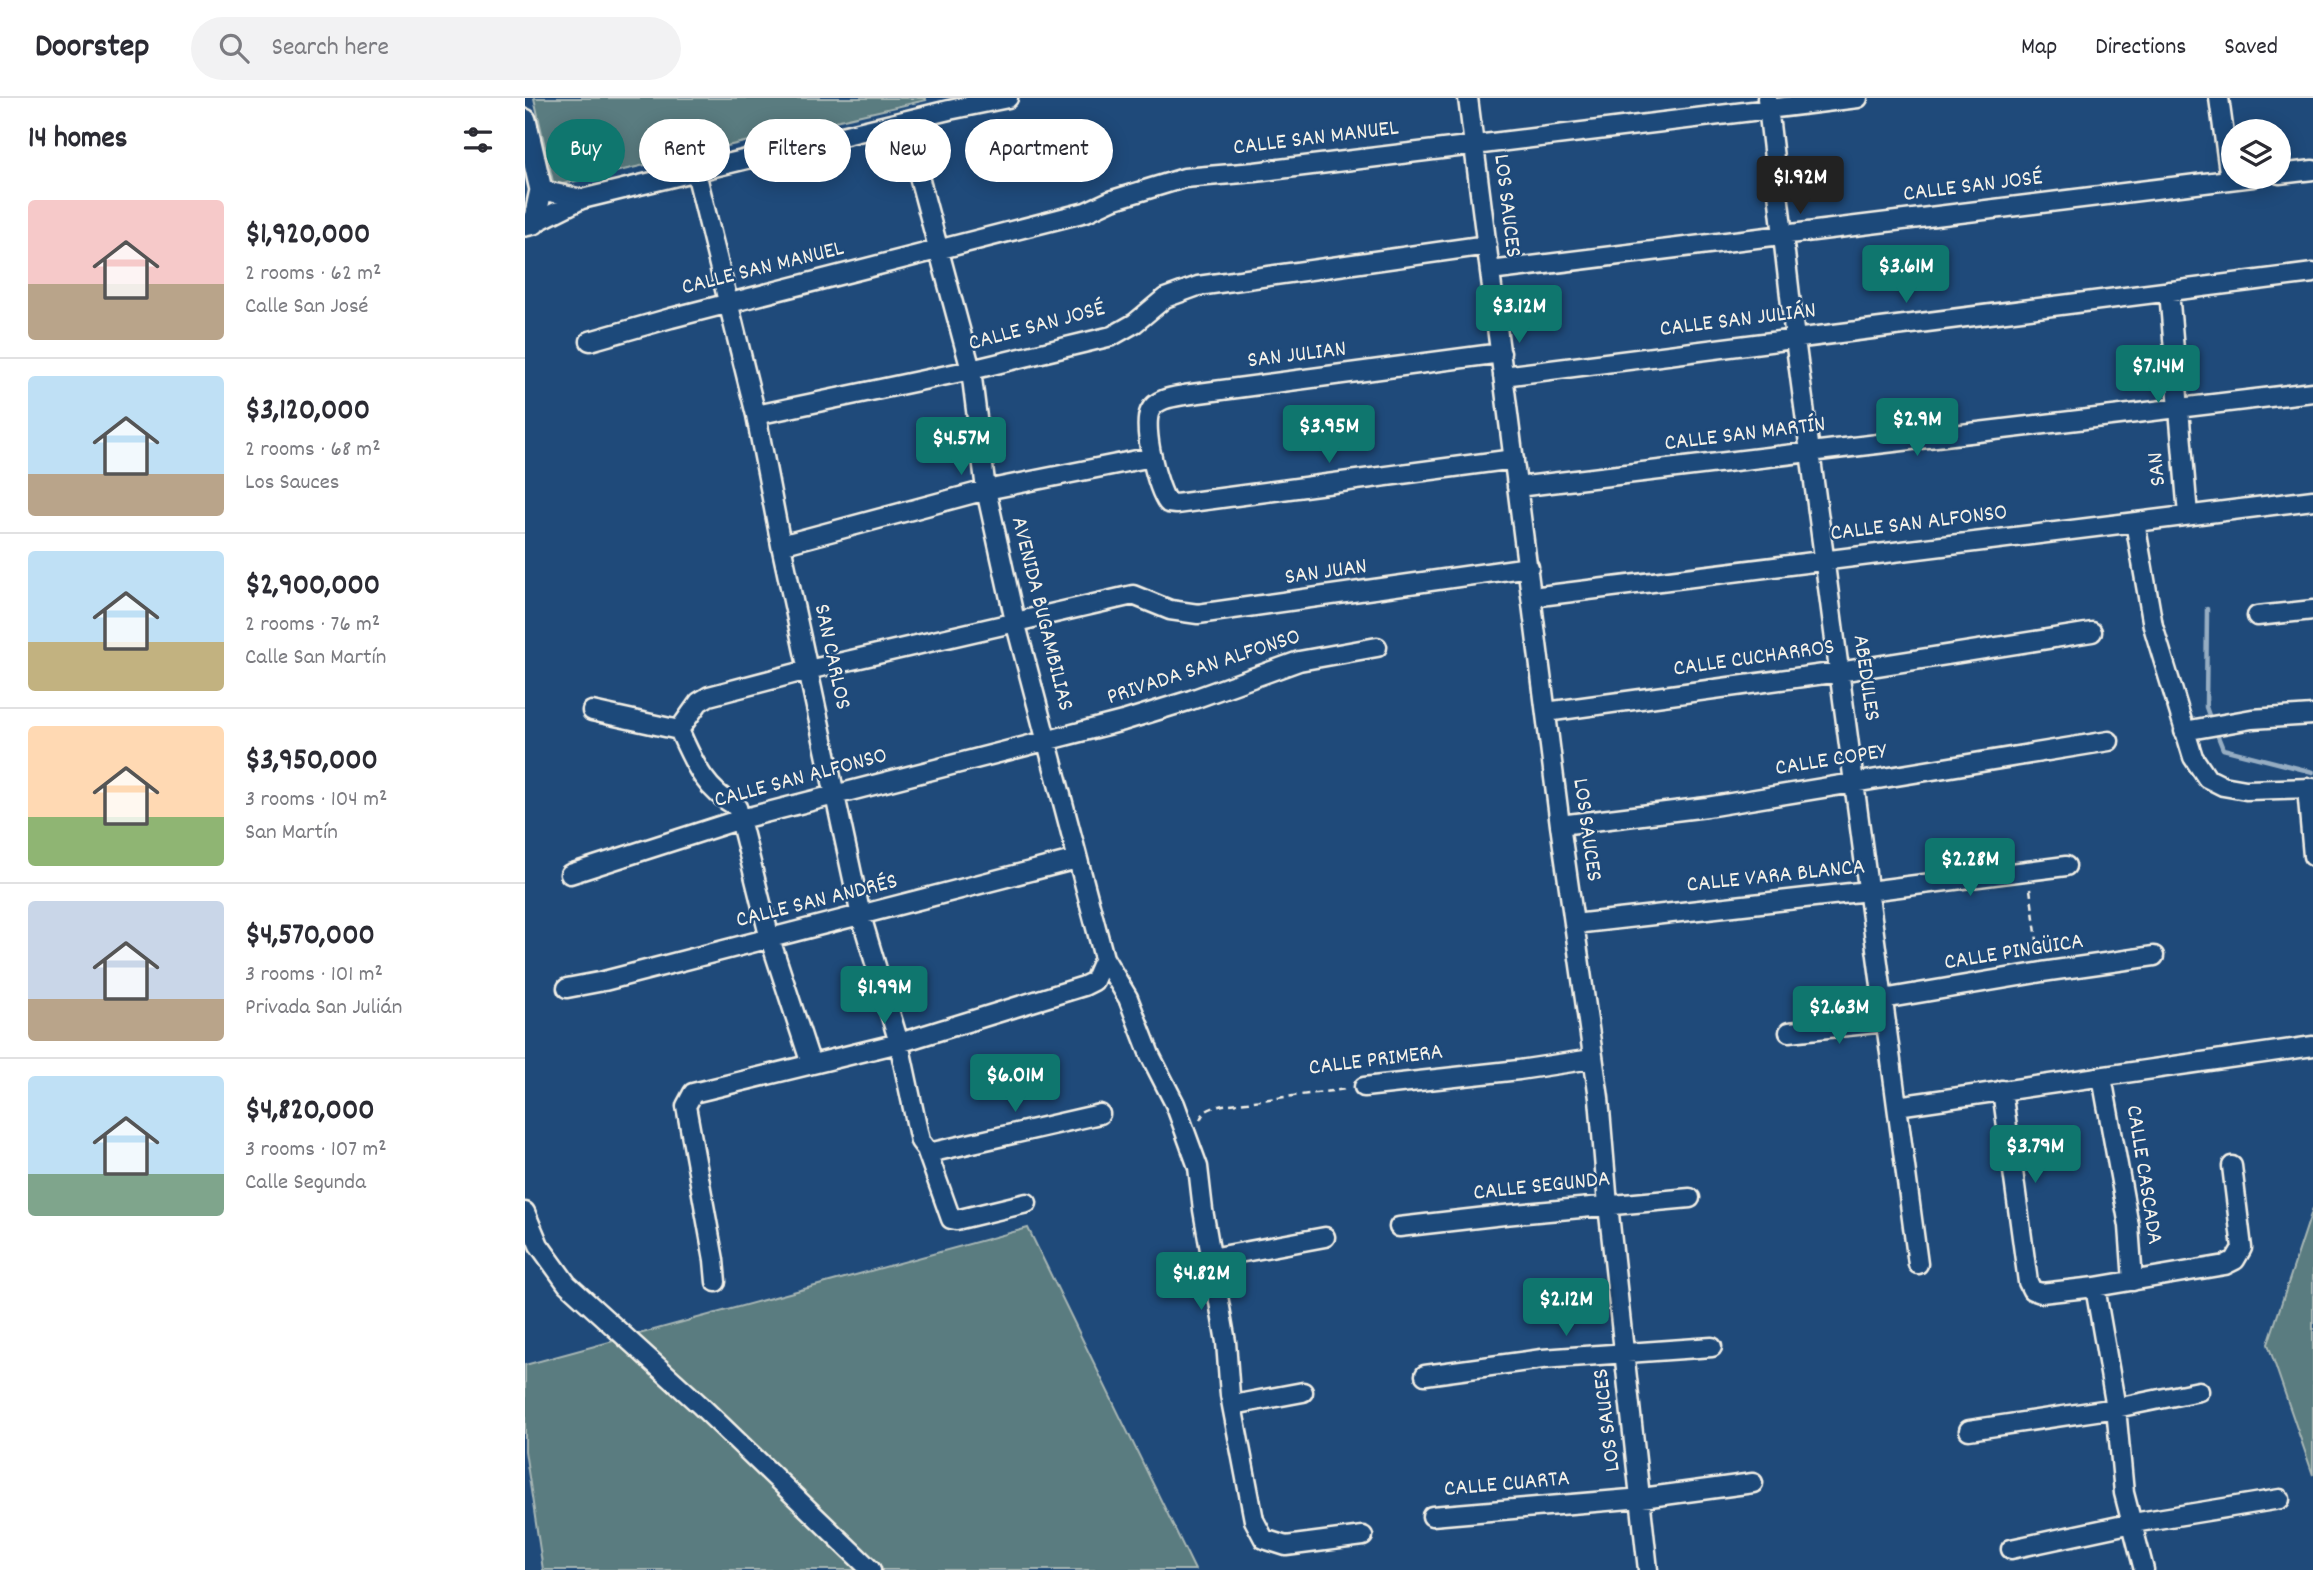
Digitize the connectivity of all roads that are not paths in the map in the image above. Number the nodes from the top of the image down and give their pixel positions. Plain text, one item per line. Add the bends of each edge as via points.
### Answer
1 (1008, 98) edge
2 (1468, 98) edge
3 (1857, 98) edge
4 (2219, 98) edge
5 (1767, 103) edge
6 (948, 104) edge
7 (909, 119) edge
8 (2222, 119) edge
9 (525, 120) edge
10 (865, 131) edge
11 (1473, 145) junction
12 (730, 163) edge
13 (2313, 170) edge
14 (2291, 173) edge
15 (2221, 180) edge
16 (653, 182) edge
17 (698, 182) edge
18 (921, 182) edge
19 (533, 192) edge
20 (582, 199) junction
21 (530, 224) edge
22 (1783, 235) junction
23 (1487, 245) junction
24 (939, 250) junction
25 (1490, 271) junction
26 (2313, 273) edge
27 (2169, 292) junction
28 (728, 303) junction
29 (1795, 339) junction
30 (590, 341) dead end
31 (1501, 352) junction
32 (971, 370) junction
33 (1503, 376) junction
34 (2313, 392) edge
35 (2178, 408) junction
36 (756, 415) junction
37 (1810, 452) junction
38 (1152, 457) junction
39 (1514, 459) junction
40 (1517, 487) junction
41 (986, 490) junction
42 (2313, 500) edge
43 (2188, 515) junction
44 (2135, 522) junction
45 (781, 545) junction
46 (1825, 561) junction
47 (1529, 568) junction
48 (1532, 597) junction
49 (2313, 610) edge
50 (2257, 616) dead end
51 (1015, 621) junction
52 (2092, 632) dead end
53 (1377, 647) dead end
54 (808, 670) junction
55 (1839, 672) junction
56 (592, 711) dead end
57 (1546, 712) junction
58 (2313, 715) edge
59 (679, 730) junction
60 (2184, 731) junction
61 (1047, 741) junction
62 (2109, 741) dead end
63 (1854, 782) junction
64 (2310, 788) edge
65 (835, 795) junction
66 (741, 819) junction
67 (1560, 825) junction
68 (2313, 856) edge
69 (1077, 859) junction
70 (2066, 866) dead end
71 (570, 874) dead end
72 (1868, 891) junction
73 (862, 916) junction
74 (1574, 924) junction
75 (770, 939) junction
76 (2154, 956) dead end
77 (1104, 958) junction
78 (568, 988) dead end
79 (1883, 999) junction
80 (1886, 1022) junction
81 (1789, 1032) dead end
82 (899, 1043) junction
83 (2313, 1046) edge
84 (1592, 1059) junction
85 (811, 1065) junction
86 (2102, 1077) junction
87 (1364, 1087) road end
88 (2002, 1090) junction
89 (1897, 1106) junction
90 (1100, 1114) dead end
91 (926, 1149) junction
92 (2232, 1166) dead end
93 (1690, 1198) dead end
94 (1027, 1203) dead end
95 (1608, 1205) junction
96 (525, 1212) edge
97 (1399, 1227) dead end
98 (1325, 1237) dead end
99 (1210, 1258) junction
100 (1918, 1264) dead end
101 (2133, 1281) junction
102 (716, 1282) dead end
103 (2095, 1287) junction
104 (1712, 1347) dead end
105 (1625, 1353) junction
106 (1425, 1375) dead end
107 (2199, 1391) dead end
108 (1303, 1392) dead end
109 (1233, 1405) junction
110 (2116, 1408) junction
111 (1969, 1430) dead end
112 (1753, 1483) dead end
113 (1642, 1498) junction
114 (2280, 1499) dead end
115 (1433, 1516) dead end
116 (2133, 1523) junction
117 (1363, 1536) dead end
118 (2011, 1549) dead end
119 (871, 1570) edge
120 (1648, 1570) edge
121 (2144, 1570) edge

1 - 6 street
2 - 11 street, LOS SAUCES
3 - 5 street, CALLE SAN MANUEL
4 - 8 street
5 - 11 street, CALLE SAN MANUEL
5 - 22 street, ABEDULES
6 - 7 street
9 - 19 main road
10 - 12 street
11 - 23 street, LOS SAUCES
11 - 24 street, CALLE SAN MANUEL via 1184,178 1086,212
13 - 14 street
15 - 22 street, CALLE SAN JOSÉ
16 - 20 street
17 - 28 street, SAN CARLOS
18 - 24 street, AVENIDA BUGAMBILIAS
19 - 20 street
19 - 21 main road
20 - 21 street
22 - 25 street, CALLE SAN JOSÉ
22 - 29 street, ABEDULES
23 - 25 street, LOS SAUCES
23 - 32 street, CALLE SAN JOSÉ via 1198,286 1165,298 1112,336
24 - 28 street, CALLE SAN MANUEL
24 - 32 street, AVENIDA BUGAMBILIAS
25 - 31 street, LOS SAUCES
26 - 27 street, CALLE SAN JULIÁN
27 - 29 street, CALLE SAN JULIÁN
27 - 35 street, SAN
28 - 30 street, CALLE SAN MANUEL
28 - 36 street, SAN CARLOS
29 - 33 street, CALLE SAN JULIÁN
29 - 37 street, ABEDULES
31 - 33 street, LOS SAUCES
31 - 38 street, SAN JULIAN via 1161,400 1150,410 1148,422
32 - 36 street, CALLE SAN JOSÉ
32 - 41 street, AVENIDA BUGAMBILIAS
33 - 39 street, LOS SAUCES
34 - 35 street, CALLE SAN MARTÍN
35 - 37 street, CALLE SAN MARTÍN
35 - 43 street, SAN
36 - 45 street, SAN CARLOS
37 - 40 street, CALLE SAN MARTÍN
37 - 46 street, ABEDULES
38 - 39 street via 1168,503
38 - 41 street
39 - 40 street, LOS SAUCES
40 - 47 street, LOS SAUCES
41 - 45 street
41 - 51 street, AVENIDA BUGAMBILIAS
42 - 43 street, CALLE SAN ALFONSO
43 - 44 street, CALLE SAN ALFONSO
44 - 46 street, CALLE SAN ALFONSO
44 - 60 street via 2153,626
45 - 54 street, SAN CARLOS
46 - 48 street, CALLE SAN ALFONSO
46 - 55 street, ABEDULES
47 - 48 street, LOS SAUCES
47 - 51 street, SAN JUAN via 1198,614 1170,610 1133,595
48 - 57 street, LOS SAUCES
49 - 50 street
51 - 54 street
51 - 61 street, AVENIDA BUGAMBILIAS
52 - 55 street, CALLE CUCHARROS
53 - 61 street, PRIVADA SAN ALFONSO via 1299,661 1191,700
54 - 59 street via 709,696 699,702
54 - 65 street, SAN CARLOS
55 - 57 street, CALLE CUCHARROS
55 - 63 street, ABEDULES
56 - 59 street
57 - 67 street, LOS SAUCES
58 - 60 street via 2252,719
59 - 66 street via 697,770 724,800 737,807
60 - 64 street via 2193,757 2215,782 2246,790
61 - 65 street, CALLE SAN ALFONSO
61 - 69 street, AVENIDA BUGAMBILIAS
62 - 63 street, CALLE COPEY
63 - 67 street, CALLE COPEY
63 - 72 street, ABEDULES
64 - 68 street
65 - 66 street, CALLE SAN ALFONSO
65 - 73 street, SAN CARLOS
66 - 71 street, CALLE SAN ALFONSO
66 - 75 street
67 - 74 street, LOS SAUCES
69 - 73 street, CALLE SAN ANDRÉS
69 - 77 street, AVENIDA BUGAMBILIAS
70 - 72 street, CALLE VARA BLANCA
72 - 74 street, CALLE VARA BLANCA
72 - 79 street, ABEDULES
73 - 75 street, CALLE SAN ANDRÉS
73 - 82 street, SAN CARLOS
74 - 84 street, LOS SAUCES
75 - 78 street, CALLE SAN ANDRÉS
75 - 85 street
76 - 79 street, CALLE PINGÜICA
77 - 82 street via 1094,981 1084,986
77 - 99 street, AVENIDA BUGAMBILIAS via 1128,998 1192,1147
79 - 80 street, ABEDULES
80 - 81 street
80 - 89 street, ABEDULES
82 - 85 street
82 - 91 street, SAN CARLOS via 920,1141
83 - 86 street
84 - 87 street, CALLE PRIMERA
84 - 95 street, LOS SAUCES
85 - 102 street via 693,1093 686,1106
86 - 88 street
86 - 101 street, CALLE CASCADA via 2129,1226
88 - 89 street
88 - 103 street via 2028,1282 2032,1290 2041,1293
89 - 100 street, ABEDULES
90 - 91 street via 933,1152
91 - 94 street, SAN CARLOS via 951,1219
92 - 101 street via 2242,1248 2235,1260
93 - 95 street, CALLE SEGUNDA
95 - 97 street, CALLE SEGUNDA
95 - 105 street, LOS SAUCES
96 - 119 street via 539,1245 567,1284
98 - 99 street
99 - 109 street, AVENIDA BUGAMBILIAS
101 - 103 street
103 - 110 street
104 - 105 street
105 - 106 street
105 - 113 street, LOS SAUCES
107 - 110 street
108 - 109 street
109 - 117 street, AVENIDA BUGAMBILIAS via 1255,1520 1264,1539 1286,1546
110 - 111 street
110 - 116 street via 2124,1493
112 - 113 street, CALLE CUARTA
113 - 115 street, CALLE CUARTA
113 - 120 street, LOS SAUCES
114 - 116 street
116 - 118 street
116 - 121 street

